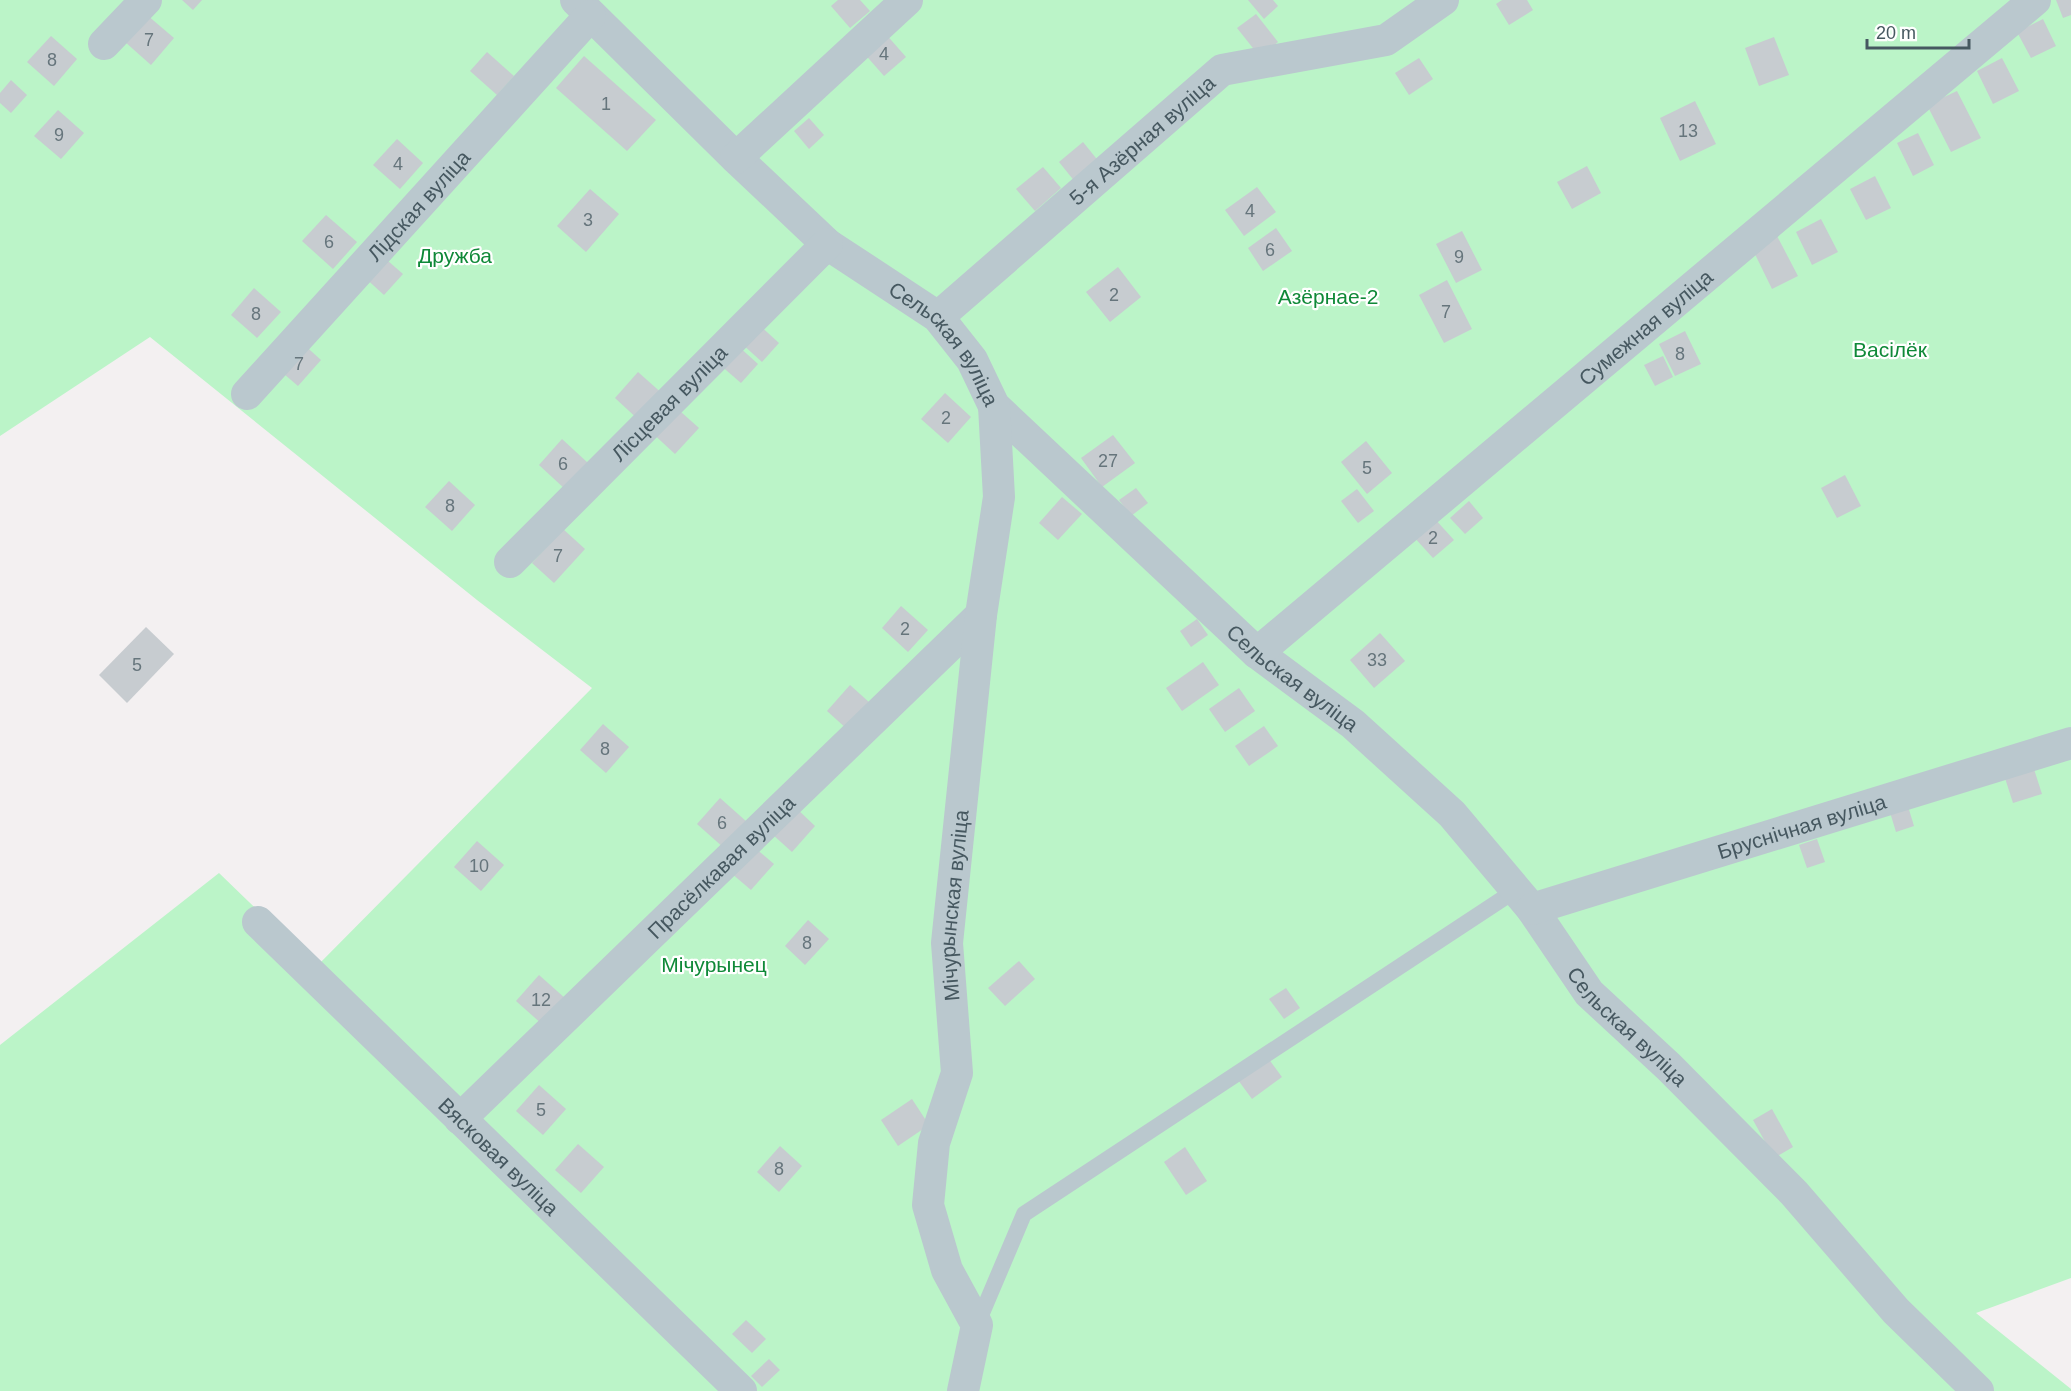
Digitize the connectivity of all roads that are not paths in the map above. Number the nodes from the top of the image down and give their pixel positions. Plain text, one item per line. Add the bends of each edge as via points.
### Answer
1 (146, 0) edge
2 (907, 0) edge
3 (1443, 0) edge
4 (2035, 0) edge
5 (583, 8) edge
6 (104, 44) dead end
7 (735, 158) junction
8 (827, 244) junction
9 (938, 317) junction
10 (247, 394) dead end
11 (994, 406) junction
12 (510, 562) dead end
13 (981, 615) junction
14 (1257, 653) junction
15 (2071, 743) edge
16 (1524, 900) junction
17 (258, 922) dead end
18 (460, 1119) junction
19 (977, 1325) junction
20 (741, 1391) edge
21 (963, 1391) edge
22 (1978, 1391) edge

1 - 6 street
2 - 7 street
3 - 9 street, 5-я Азёрная вуліца via 1386,40 1222,70
4 - 14 street, Сумежная вуліца
5 - 7 street, Сельская вуліца
5 - 10 street, Лідская вуліца
7 - 8 street, Сельская вуліца
8 - 9 street, Сельская вуліца
8 - 12 street, Лісцевая вуліца
9 - 11 street, Сельская вуліца via 972,360
11 - 13 street, Мічурынская вуліца via 999,497
11 - 14 street, Сельская вуліца
13 - 18 street, Прасёлкавая вуліца
13 - 19 street, Мічурынская вуліца via 946,943 957,1073 934,1143 928,1205 946,1270
14 - 16 street, Сельская вуліца via 1353,724 1452,814
15 - 16 street, Бруснічная вуліца
16 - 19 lane via 1024,1214
16 - 22 street, Сельская вуліца via 1589,993 1794,1193 1896,1311
17 - 18 street, Вясковая вуліца
18 - 20 street, Вясковая вуліца
19 - 21 street

